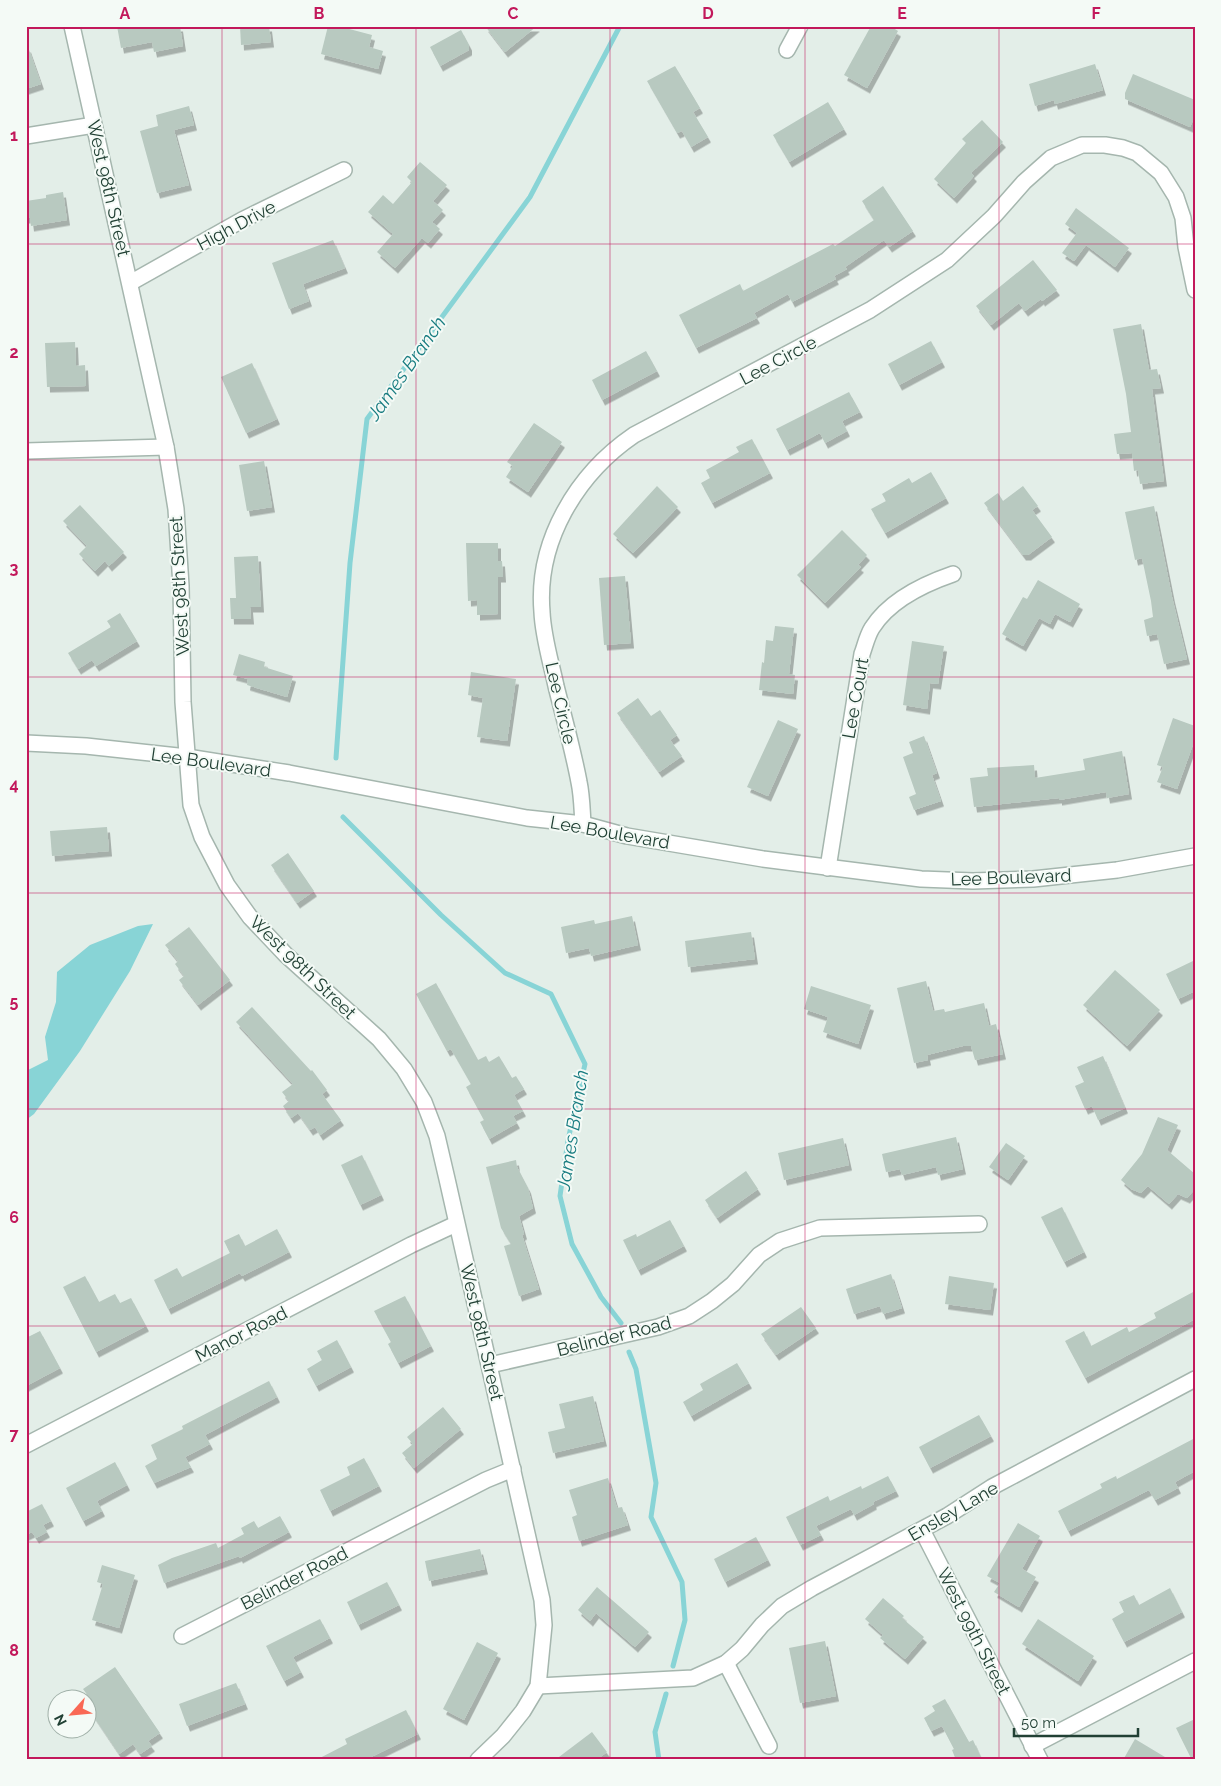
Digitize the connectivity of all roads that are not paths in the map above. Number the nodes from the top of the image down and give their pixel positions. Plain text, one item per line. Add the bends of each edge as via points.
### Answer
1 (72, 26) edge
2 (800, 26) edge
3 (788, 50) dead end
4 (94, 125) junction
5 (26, 136) edge
6 (344, 170) dead end
7 (130, 283) junction
8 (1195, 290) edge
9 (166, 447) junction
10 (26, 451) edge
11 (953, 574) dead end
12 (26, 743) edge
13 (187, 757) junction
14 (583, 824) junction
15 (1195, 856) edge
16 (828, 868) junction
17 (456, 1224) junction
18 (979, 1224) dead end
19 (490, 1366) junction
20 (1195, 1379) edge
21 (26, 1445) edge
22 (513, 1469) junction
23 (922, 1530) junction
24 (182, 1636) dead end
25 (1195, 1661) edge
26 (726, 1663) junction
27 (538, 1686) junction
28 (769, 1746) dead end
29 (1032, 1746) junction
30 (478, 1760) edge
31 (1040, 1760) edge

1 - 4 street, West 98th Street
2 - 3 street
4 - 5 street
4 - 7 street, West 98th Street
6 - 7 street, High Drive via 242,220
7 - 9 street, West 98th Street
8 - 14 street, Lee Circle via 1183,218 1176,197 1161,173 1137,153 1123,148 1082,145 1051,158 947,260 878,305 613,449 585,479 567,506 545,564 541,587 546,641 579,784
9 - 10 street
9 - 13 street, West 98th Street via 176,508
11 - 16 street, Lee Court via 903,598 885,611 871,630 862,654
12 - 13 street, Lee Boulevard
13 - 14 street, Lee Boulevard via 338,781 527,818
13 - 17 street, West 98th Street via 191,805 206,846 227,885 250,917 286,955 379,1039 415,1085 437,1136
14 - 16 street, Lee Boulevard via 627,836
15 - 16 street, Lee Boulevard via 1117,870 1033,879 973,881 921,879
17 - 19 street, West 98th Street
17 - 21 street, Manor Road
18 - 19 street, Belinder Road via 820,1228 795,1235 759,1255 733,1284 689,1316 658,1327
19 - 22 street, West 98th Street
20 - 23 street, Ensley Lane via 1000,1483
22 - 24 street, Belinder Road
22 - 27 street, West 98th Street via 542,1600 544,1625
23 - 26 street, Ensley Lane via 782,1606
23 - 29 street, West 99th Street
25 - 29 street
26 - 27 street, Ensley Lane via 693,1678
26 - 28 street
27 - 30 street via 503,1736
29 - 31 street, West 99th Street

